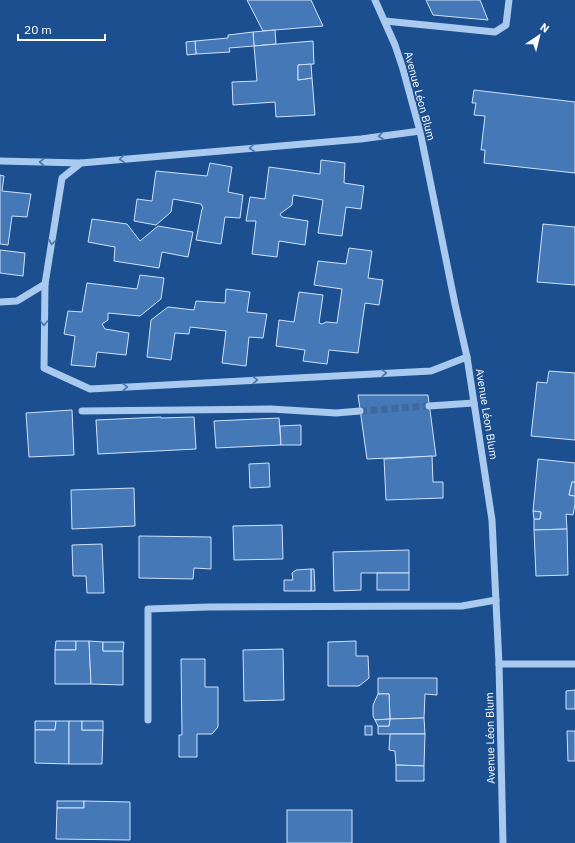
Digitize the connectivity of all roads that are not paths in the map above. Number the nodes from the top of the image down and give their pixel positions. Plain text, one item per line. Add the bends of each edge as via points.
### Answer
1 (375, 0) edge
2 (509, 0) edge
3 (385, 21) junction
4 (420, 131) junction
5 (0, 161) edge
6 (81, 163) junction
7 (45, 284) junction
8 (0, 302) edge
9 (467, 357) junction
10 (474, 403) junction
11 (430, 406) tunnel mouth
12 (82, 411) dead end
13 (360, 411) tunnel mouth
14 (496, 600) junction
15 (499, 664) junction
16 (575, 664) edge
17 (148, 720) dead end
18 (503, 843) edge

1 - 3 street, Avenue Léon Blum
2 - 3 street via 506,25 495,32
3 - 4 street, Avenue Léon Blum via 403,69
4 -> 6 street via 361,139
4 - 9 street, Avenue Léon Blum
6 -> 5 street
6 -> 7 street via 62,178
7 - 8 street via 17,301
7 -> 9 street via 44,368 90,389 431,371
9 - 10 street, Avenue Léon Blum
10 - 11 street
10 - 14 street, Avenue Léon Blum via 492,520
12 - 13 street
14 - 15 street, Avenue Léon Blum
14 - 17 street via 462,606 148,609
15 - 16 street
15 - 18 street, Avenue Léon Blum

